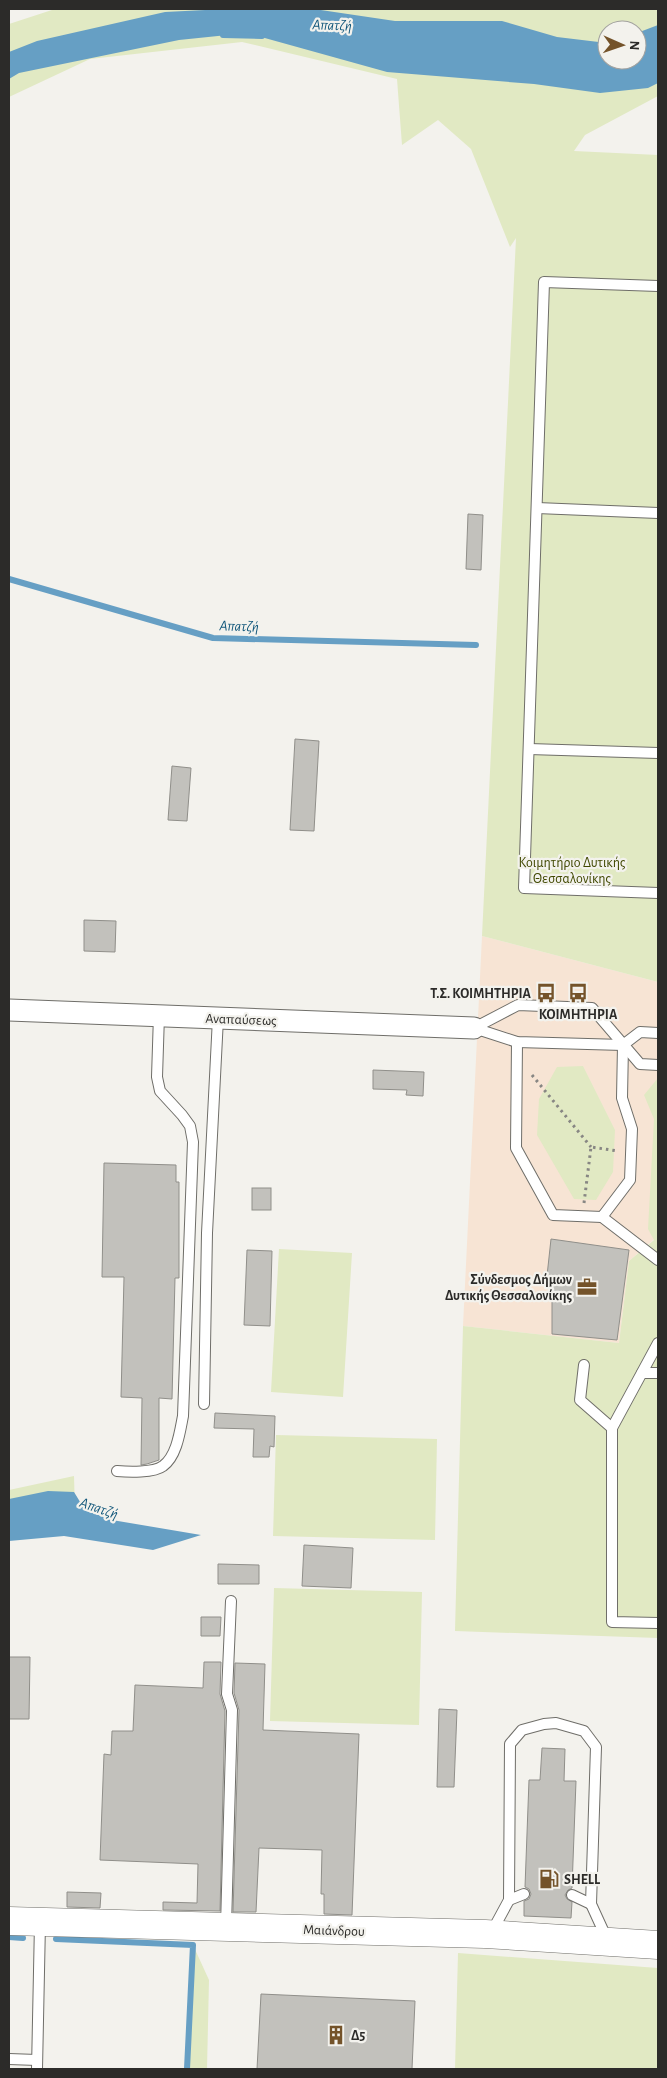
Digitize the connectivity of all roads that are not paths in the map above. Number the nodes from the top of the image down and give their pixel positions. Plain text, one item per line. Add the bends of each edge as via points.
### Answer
1 (658, 286) edge
2 (537, 508) junction
3 (658, 513) edge
4 (528, 749) junction
5 (658, 753) edge
6 (658, 893) edge
7 (9, 1010) edge
8 (159, 1015) junction
9 (218, 1018) junction
10 (474, 1028) junction
11 (658, 1033) edge
12 (517, 1042) junction
13 (623, 1045) junction
14 (658, 1065) edge
15 (602, 1217) junction
16 (658, 1260) edge
17 (658, 1342) edge
18 (584, 1365) dead end
19 (642, 1372) junction
20 (658, 1373) edge
21 (204, 1404) dead end
22 (612, 1428) junction
23 (117, 1471) dead end
24 (231, 1601) dead end
25 (658, 1623) edge
26 (524, 1894) dead end
27 (572, 1895) dead end
28 (509, 1900) junction
29 (591, 1904) junction
30 (9, 1921) edge
31 (40, 1922) junction
32 (226, 1927) junction
33 (486, 1934) junction
34 (609, 1942) junction
35 (658, 1945) edge
36 (9, 2059) edge
37 (37, 2064) edge

1 - 2 lane via 544,282
2 - 3 lane
2 - 4 lane
4 - 5 lane
4 - 6 lane via 524,888
7 - 8 street, Αναπαύσεως
8 - 9 street, Αναπαύσεως
8 - 23 lane via 157,1077 160,1091 190,1126 193,1142 183,1416 180,1434 163,1467 148,1471
9 - 10 street, Αναπαύσεως
9 - 21 lane via 207,1233
10 - 12 lane
10 - 13 lane via 518,1005 592,1008
11 - 13 lane via 640,1032
12 - 13 lane
12 - 15 lane via 516,1148 553,1215
13 - 14 lane via 640,1064
13 - 15 lane via 622,1098 632,1129 630,1180
15 - 16 lane
17 - 19 lane
18 - 22 lane via 580,1400
19 - 20 lane
19 - 22 lane
22 - 25 lane via 612,1622
24 - 32 lane via 227,1694 232,1710
26 - 28 lane
27 - 29 lane
28 - 29 lane via 510,1744 522,1730 556,1723 584,1731 596,1747
28 - 33 lane via 496,1924
29 - 34 lane
30 - 31 main road, Μαιάνδρου
31 - 32 main road, Μαιάνδρου
31 - 37 lane
32 - 33 main road, Μαιάνδρου
33 - 34 main road, Μαιάνδρου
34 - 35 main road, Μαιάνδρου
36 - 37 lane

